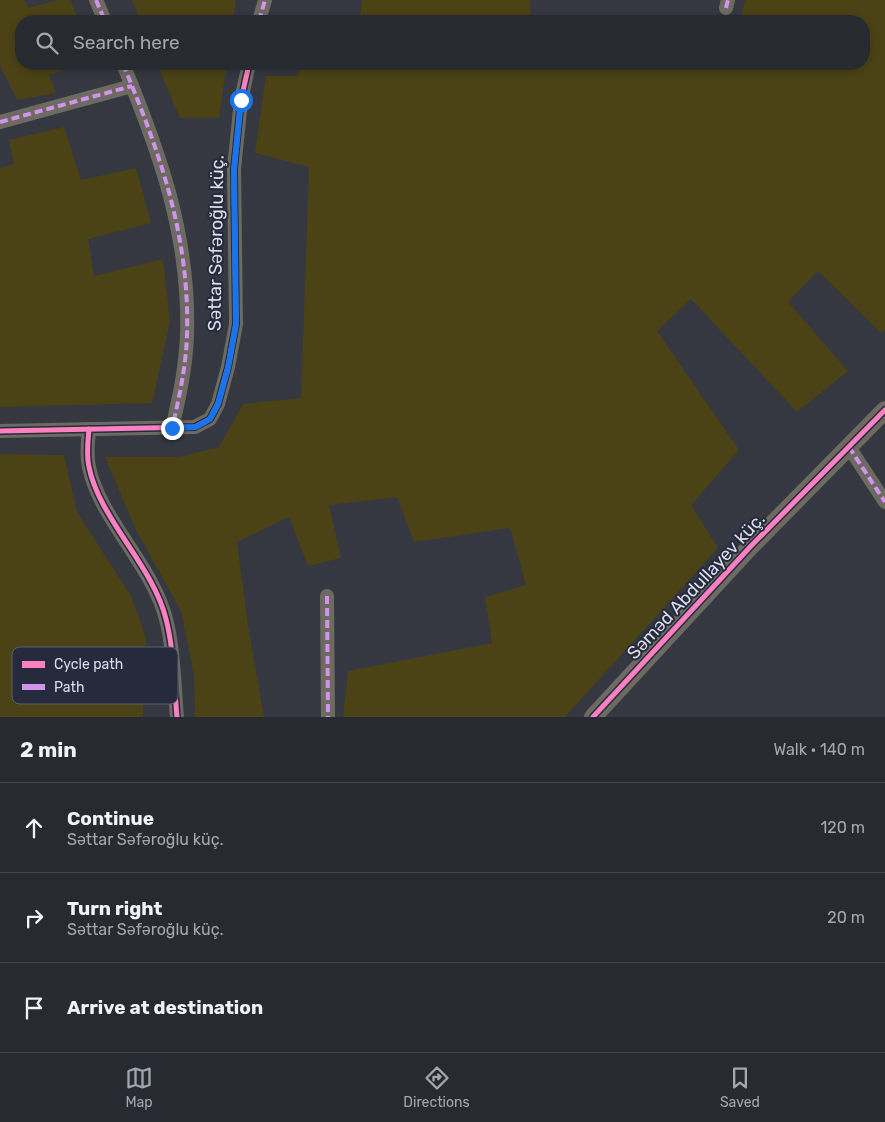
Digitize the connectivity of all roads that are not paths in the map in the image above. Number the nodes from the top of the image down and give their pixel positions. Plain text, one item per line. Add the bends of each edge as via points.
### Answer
1 (96, 0) edge
2 (264, 0) edge
3 (102, 15) edge
4 (260, 15) edge
5 (125, 70) edge
6 (248, 70) edge
7 (132, 86) junction
8 (0, 122) edge
9 (885, 410) edge
10 (172, 428) junction
11 (89, 429) junction
12 (0, 430) edge
13 (849, 447) junction
14 (885, 502) edge
15 (327, 596) dead end
16 (169, 647) edge
17 (176, 704) edge
18 (177, 717) edge
19 (328, 717) edge
20 (593, 717) edge

1 - 3 street
2 - 4 street
5 - 7 street
6 - 10 street, Səttar Səfəroğlu küç. via 241,100 234,170 237,292 236,324 228,368 218,404 210,419 196,427
7 - 8 street
7 - 10 street via 165,174 181,238 187,288 184,373
9 - 13 street, Səməd Abdullayev küç.
10 - 11 street, Səttar Səfəroğlu küç.
11 - 12 street, Səttar Səfəroğlu küç.
11 - 16 street via 87,453 97,492 153,587 166,618
13 - 14 street
13 - 20 street, Səməd Abdullayev küç. via 751,546
15 - 19 street
17 - 18 street

